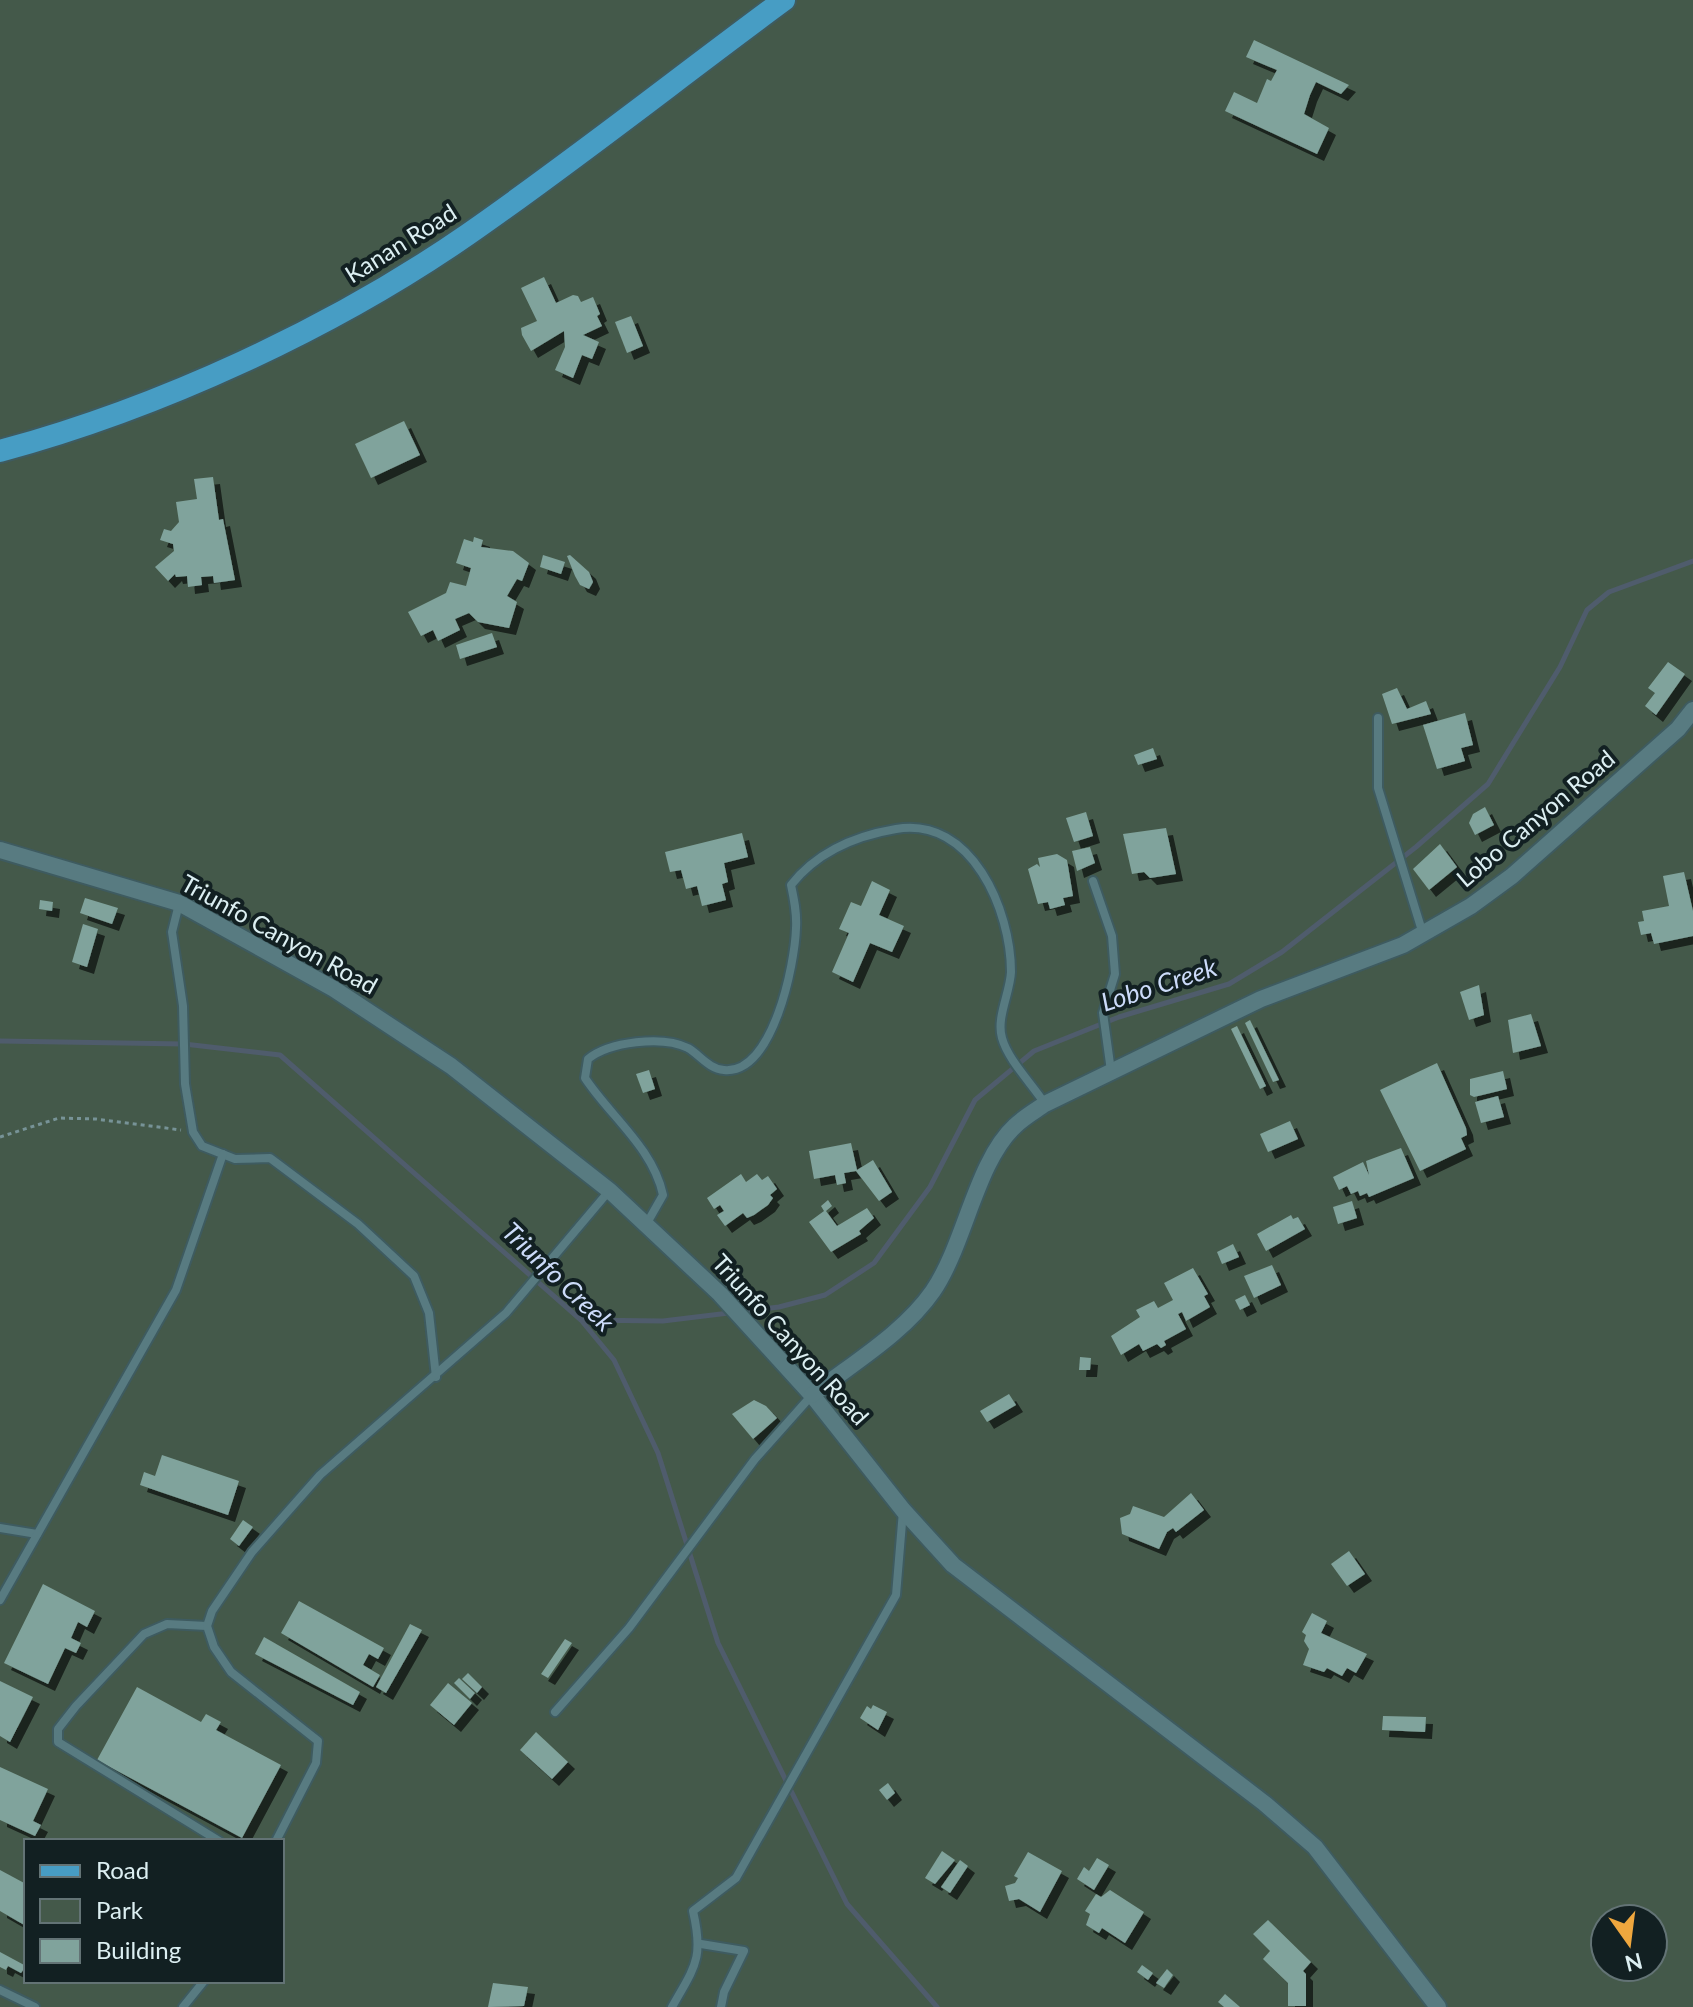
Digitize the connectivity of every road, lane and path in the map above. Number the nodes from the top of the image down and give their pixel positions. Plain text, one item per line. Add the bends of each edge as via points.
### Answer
1 (784, 0) edge
2 (0, 451) edge
3 (1693, 710) edge
4 (1378, 718) dead end
5 (0, 850) edge
6 (1093, 881) dead end
7 (179, 903) junction
8 (1423, 934) junction
9 (1111, 1072) junction
10 (1045, 1104) junction
11 (193, 1132) junction
12 (0, 1137) edge
13 (223, 1154) junction
14 (610, 1191) junction
15 (647, 1223) junction
16 (436, 1377) junction
17 (812, 1395) junction
18 (903, 1510) junction
19 (0, 1528) edge
20 (37, 1534) junction
21 (12, 1578) junction
22 (0, 1582) edge
23 (0, 1600) edge
24 (207, 1626) junction
25 (555, 1712) dead end
26 (216, 1839) edge
27 (277, 1839) edge
28 (701, 1944) junction
29 (202, 1983) edge
30 (0, 1990) edge
31 (35, 2007) edge
32 (183, 2007) edge
33 (672, 2007) edge
34 (721, 2007) edge
35 (1438, 2007) edge

1 - 2 main road, Kanan Road via 465,236 336,314 220,371
3 - 8 street, Lobo Canyon Road via 1512,876
4 - 8 lane via 1378,788
5 - 7 street, Triunfo Canyon Road
6 - 9 lane via 1112,936 1115,974 1103,1013
7 - 11 lane via 172,932
7 - 14 street, Triunfo Canyon Road via 334,989 451,1066
8 - 9 street, Lobo Canyon Road via 1261,999
9 - 10 street, Lobo Canyon Road
10 - 15 lane via 1009,1052 999,1026 1011,973 1008,932 998,899 978,865 957,845 927,831 902,828 842,844 808,863 791,885 796,930 785,995 755,1058 724,1070 689,1049 661,1043 623,1045 588,1059 585,1078 632,1134 661,1184 663,1195
10 - 17 street, Lobo Canyon Road via 1015,1126 993,1155 946,1271 931,1294 908,1320
11 - 12 path via 59,1118
11 - 13 lane via 202,1146
13 - 16 lane via 270,1158 346,1215 414,1276 429,1313
13 - 20 lane via 176,1290
14 - 15 street, Triunfo Canyon Road
14 - 16 lane via 506,1313
15 - 17 street, Triunfo Canyon Road
16 - 24 lane via 320,1475 252,1552
17 - 18 street, Triunfo Canyon Road
17 - 25 lane via 755,1459 629,1628
18 - 28 lane via 896,1595 736,1878 693,1911
18 - 35 street, Triunfo Canyon Road via 953,1565 1315,1847
19 - 20 lane
20 - 21 lane
21 - 22 lane
21 - 23 lane
24 - 26 lane via 167,1624 144,1634 76,1706 58,1729 58,1742
24 - 27 lane via 231,1672 318,1741 316,1763
28 - 33 lane via 696,1965
28 - 34 lane via 744,1951
29 - 32 lane
30 - 31 lane

